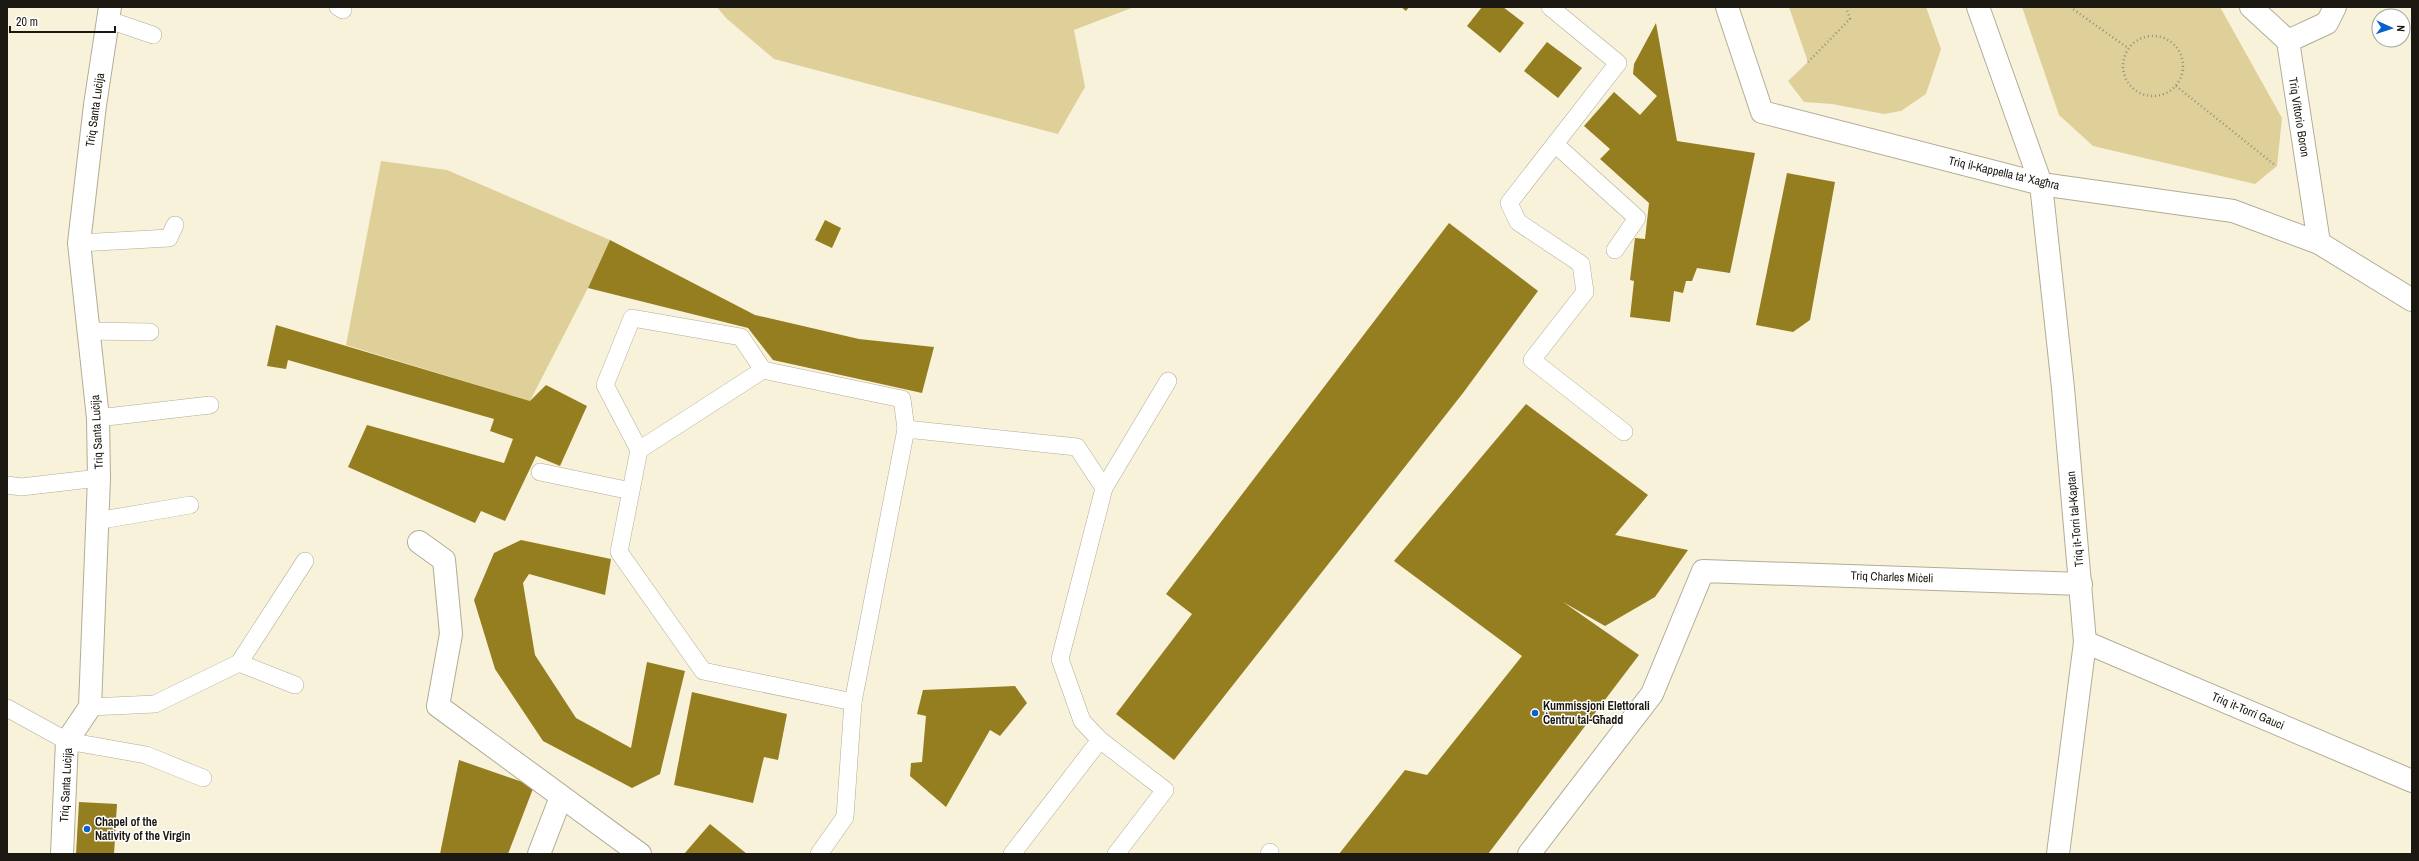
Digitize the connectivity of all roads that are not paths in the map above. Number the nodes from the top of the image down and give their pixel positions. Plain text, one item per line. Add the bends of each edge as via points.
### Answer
1 (1550, 7) edge
2 (1727, 7) edge
3 (1978, 7) edge
4 (2251, 7) edge
5 (2335, 7) edge
6 (110, 13) edge
7 (153, 35) dead end
8 (2288, 40) junction
9 (1556, 144) junction
10 (2041, 184) junction
11 (175, 225) dead end
12 (79, 243) junction
13 (2319, 244) junction
14 (1615, 250) dead end
15 (2412, 300) edge
16 (88, 331) junction
17 (150, 332) dead end
18 (763, 370) junction
19 (1168, 381) dead end
20 (210, 405) dead end
21 (98, 418) junction
22 (906, 429) junction
23 (1624, 432) dead end
24 (639, 450) junction
25 (540, 472) dead end
26 (99, 478) junction
27 (7, 485) edge
28 (1104, 488) junction
29 (631, 491) junction
30 (190, 505) dead end
31 (96, 522) junction
32 (418, 542) dead end
33 (305, 561) dead end
34 (2081, 584) junction
35 (2085, 642) junction
36 (239, 663) junction
37 (294, 685) dead end
38 (853, 702) junction
39 (90, 707) junction
40 (7, 708) edge
41 (1100, 740) junction
42 (67, 741) junction
43 (203, 778) dead end
44 (2412, 781) edge
45 (561, 797) junction
46 (62, 854) edge
47 (539, 854) edge
48 (640, 854) edge
49 (819, 854) edge
50 (1012, 854) edge
51 (1116, 854) edge
52 (1529, 854) edge
53 (2058, 854) edge

1 - 9 lane via 1618,63
2 - 10 street, Triq il-Kappella ta' Xagħra via 1762,112
3 - 10 street
4 - 8 street
5 - 8 street via 2327,23
6 - 7 lane
6 - 12 street, Triq Santa Luċija via 95,105
8 - 13 street, Triq Vittorio Boron
9 - 14 lane via 1637,218
9 - 23 lane via 1509,203 1518,222 1581,264 1585,292 1532,360
10 - 13 street, Triq il-Kappella ta' Xagħra via 2233,210
10 - 34 street, Triq it-Torri tal-Kaptan
11 - 12 lane via 170,238
12 - 16 street, Triq Santa Luċija
13 - 15 street, Triq il-Kappella ta' Xagħra
16 - 17 lane
16 - 21 street, Triq Santa Luċija
18 - 22 lane via 902,399
18 - 24 lane
18 - 24 lane via 741,338 632,318 605,385
19 - 28 lane
20 - 21 lane
21 - 26 street, Triq Santa Luċija
22 - 28 lane via 1077,447
22 - 38 lane
24 - 29 lane
25 - 29 lane
26 - 27 lane via 21,487
26 - 31 street, Triq Santa Luċija
28 - 41 lane via 1060,659 1082,721
29 - 38 lane via 619,552 703,671
30 - 31 lane
31 - 39 street, Triq Santa Luċija
32 - 45 street via 444,560 452,634 438,706
33 - 36 lane
34 - 35 street, Triq it-Torri tal-Kaptan
34 - 52 street, Triq Charles Miċeli via 1702,571 1652,694
35 - 44 street, Triq it-Torri Gauci
35 - 53 street, Triq it-Torri tal-Kaptan
36 - 37 lane
36 - 39 lane via 155,704
38 - 49 lane via 845,818
39 - 42 street, Triq Santa Luċija
40 - 42 lane
41 - 50 lane
41 - 51 lane via 1165,790
42 - 43 lane via 146,755
42 - 46 street, Triq Santa Luċija
45 - 47 street
45 - 48 street

